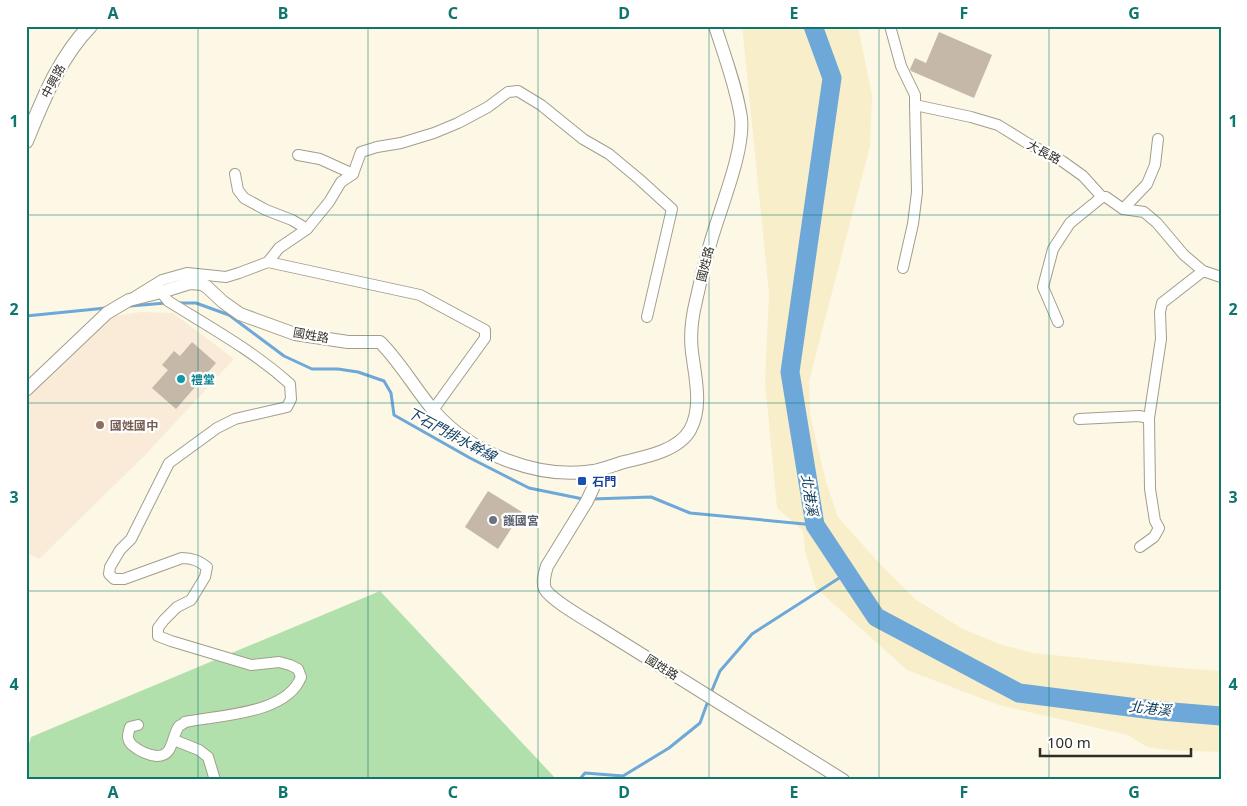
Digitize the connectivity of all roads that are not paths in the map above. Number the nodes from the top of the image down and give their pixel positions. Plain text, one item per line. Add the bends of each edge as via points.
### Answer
1 (90, 26) edge
2 (715, 26) edge
3 (890, 26) edge
4 (915, 105) junction
5 (1158, 139) dead end
6 (26, 141) edge
7 (298, 155) dead end
8 (235, 174) dead end
9 (353, 174) junction
10 (1102, 197) junction
11 (1123, 209) junction
12 (307, 229) junction
13 (268, 262) junction
14 (903, 268) dead end
15 (1203, 271) junction
16 (1221, 277) edge
17 (162, 292) junction
18 (129, 300) junction
19 (647, 317) dead end
20 (1058, 322) dead end
21 (26, 390) edge
22 (433, 410) junction
23 (1149, 418) junction
24 (1080, 419) dead end
25 (594, 471) junction
26 (1140, 547) dead end
27 (138, 725) dead end
28 (174, 740) junction
29 (215, 780) edge
30 (843, 780) edge

1 - 6 main road, 中興路 via 80,36 49,86
2 - 25 street, 國姓路 via 741,118 730,178 692,316 696,382 694,420 684,438 667,449
3 - 4 street via 901,66 915,95
4 - 10 street, 大長路 via 998,125 1076,171
4 - 14 street via 917,192
5 - 11 street via 1155,165 1147,184
7 - 9 street via 320,159
8 - 12 street via 238,190 244,198
9 - 12 street via 341,182
9 - 19 street via 361,152 434,133 488,107 508,92 518,90 608,154 672,210
10 - 11 street, 大長路 via 1106,196
10 - 20 street via 1070,223 1053,249 1043,288
11 - 15 street, 大長路 via 1144,212
12 - 13 street via 278,248
13 - 18 street via 226,277 187,273 162,280
13 - 22 street via 420,294 485,330 485,338
15 - 16 street, 大長路
15 - 23 street via 1162,303 1161,339
17 - 18 street, 國姓路
17 - 22 street, 國姓路 via 190,283 202,284 240,314 295,334 348,342 380,342
17 - 28 street via 168,301 245,348 277,372 290,384 291,399 287,407 235,419 217,428 169,463 131,539 120,550 109,574 114,579 124,579 182,558 200,562 207,567 200,587 191,600 177,607 164,620 158,628 158,636 251,665 279,662 290,665 298,669 301,677 297,687 282,700 248,712 186,722 179,726
18 - 21 street, 國姓路 via 107,313
22 - 25 street, 國姓路 via 471,444 500,457 539,471
23 - 24 street
23 - 26 street via 1150,489 1159,528
25 - 30 street, 國姓路 via 594,486 587,502 547,566 544,576 546,589 558,602
27 - 28 street via 130,727 128,741 148,756 162,756
28 - 29 street via 208,757

